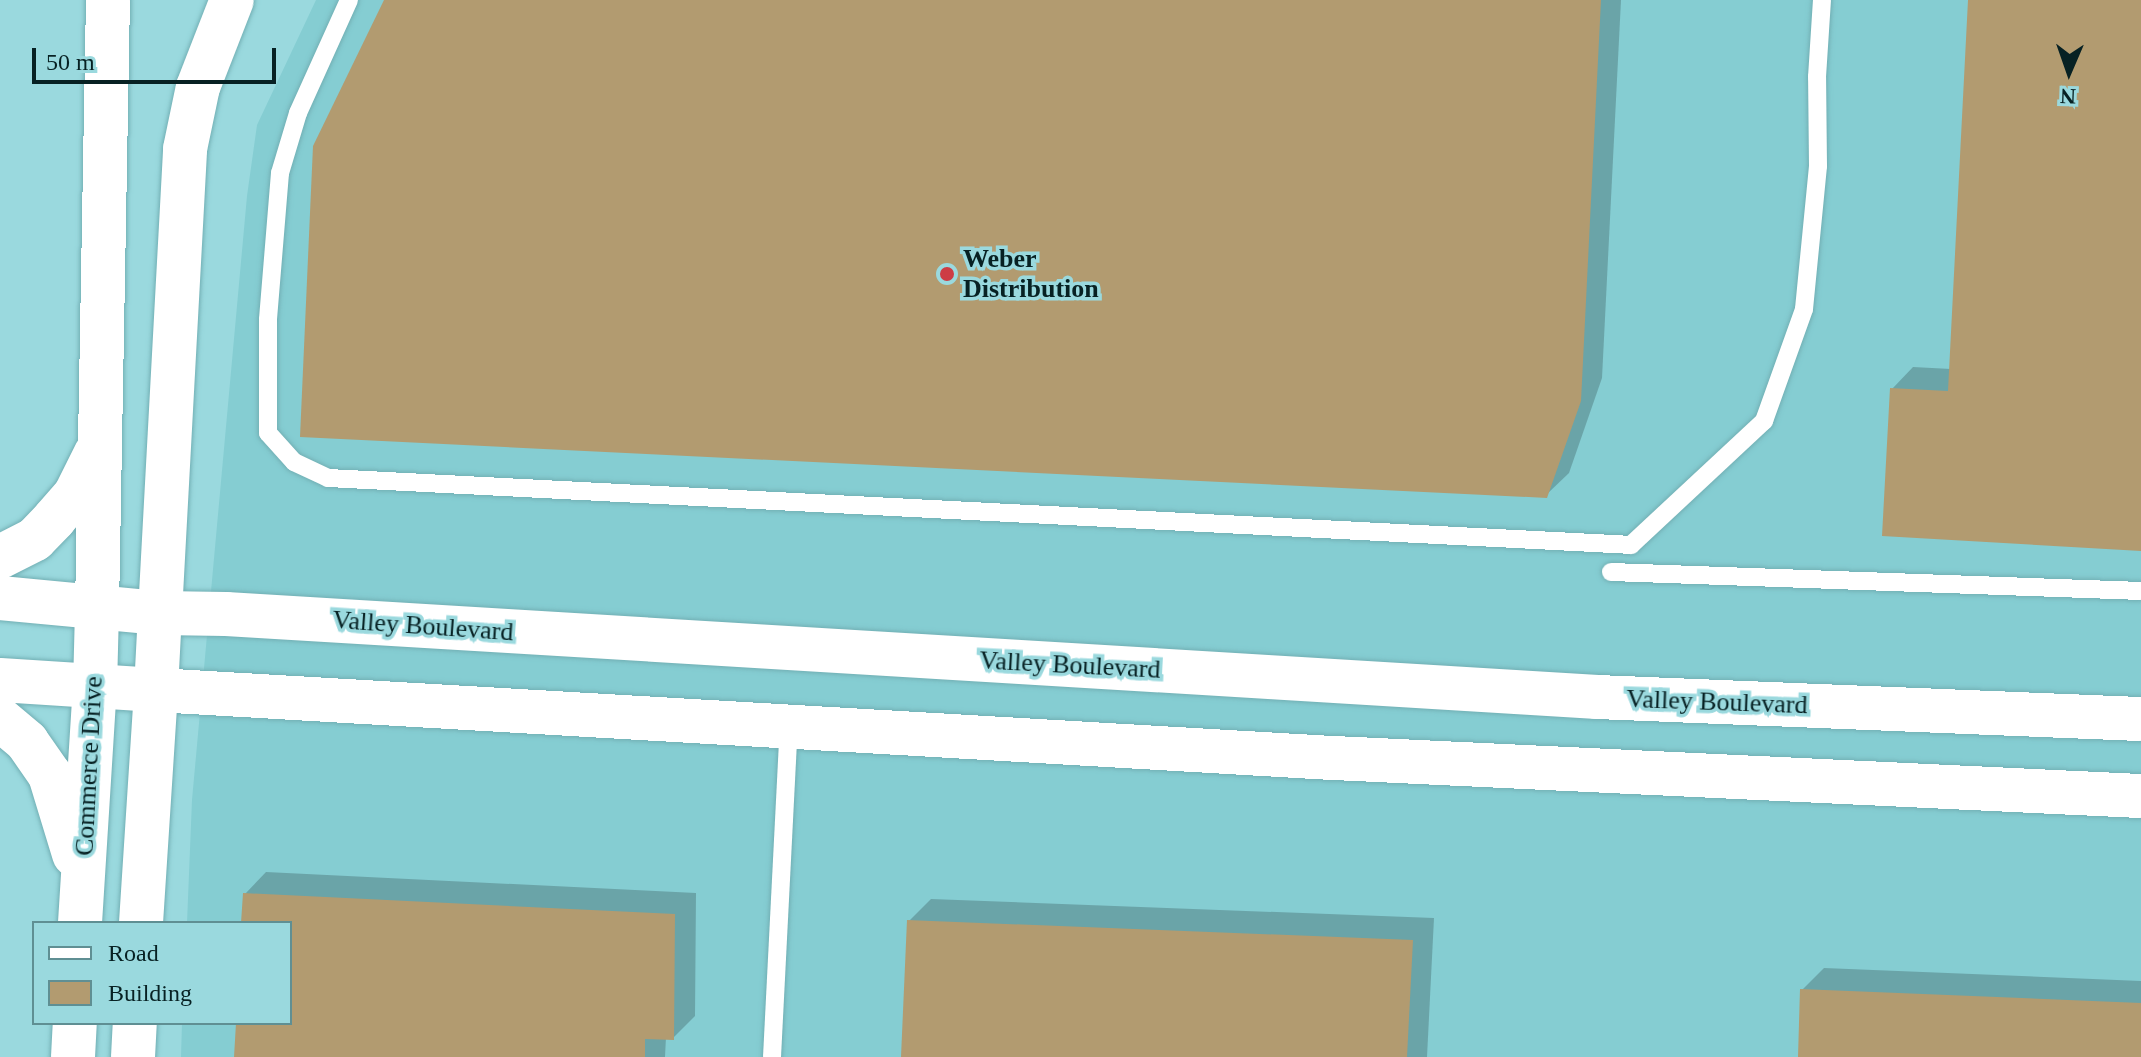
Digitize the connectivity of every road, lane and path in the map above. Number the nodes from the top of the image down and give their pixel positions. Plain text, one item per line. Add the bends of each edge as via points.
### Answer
1 (108, 0) edge
2 (232, 0) edge
3 (349, 0) edge
4 (1822, 0) edge
5 (98, 447) junction
6 (1611, 572) dead end
7 (3, 577) edge
8 (2141, 591) edge
9 (97, 610) junction
10 (160, 613) junction
11 (95, 687) junction
12 (156, 690) junction
13 (1, 693) edge
14 (2141, 719) edge
15 (789, 726) junction
16 (2141, 796) edge
17 (82, 879) junction
18 (80, 921) edge
19 (141, 921) edge
20 (75, 1025) edge
21 (135, 1025) edge
22 (73, 1057) edge
23 (133, 1057) edge
24 (772, 1057) edge

1 - 5 main road, Commerce Drive
2 - 10 main road via 198,87 185,149
3 - 4 lane via 298,113 280,173 268,320 268,433 294,462 328,478 1631,545 1764,421 1804,309 1818,166
5 - 7 main road via 75,495
5 - 9 main road, Commerce Drive
6 - 8 lane
7 - 9 main road, Valley Boulevard
9 - 10 main road, Valley Boulevard
9 - 11 main road, Commerce Drive
10 - 12 main road
10 - 14 main road, Valley Boulevard via 1597,697
11 - 12 main road
11 - 13 main road
11 - 17 main road, Commerce Drive
12 - 15 main road
12 - 19 main road
13 - 17 main road via 50,775
15 - 16 main road
15 - 24 lane
17 - 18 main road, Commerce Drive
20 - 22 main road
21 - 23 main road

